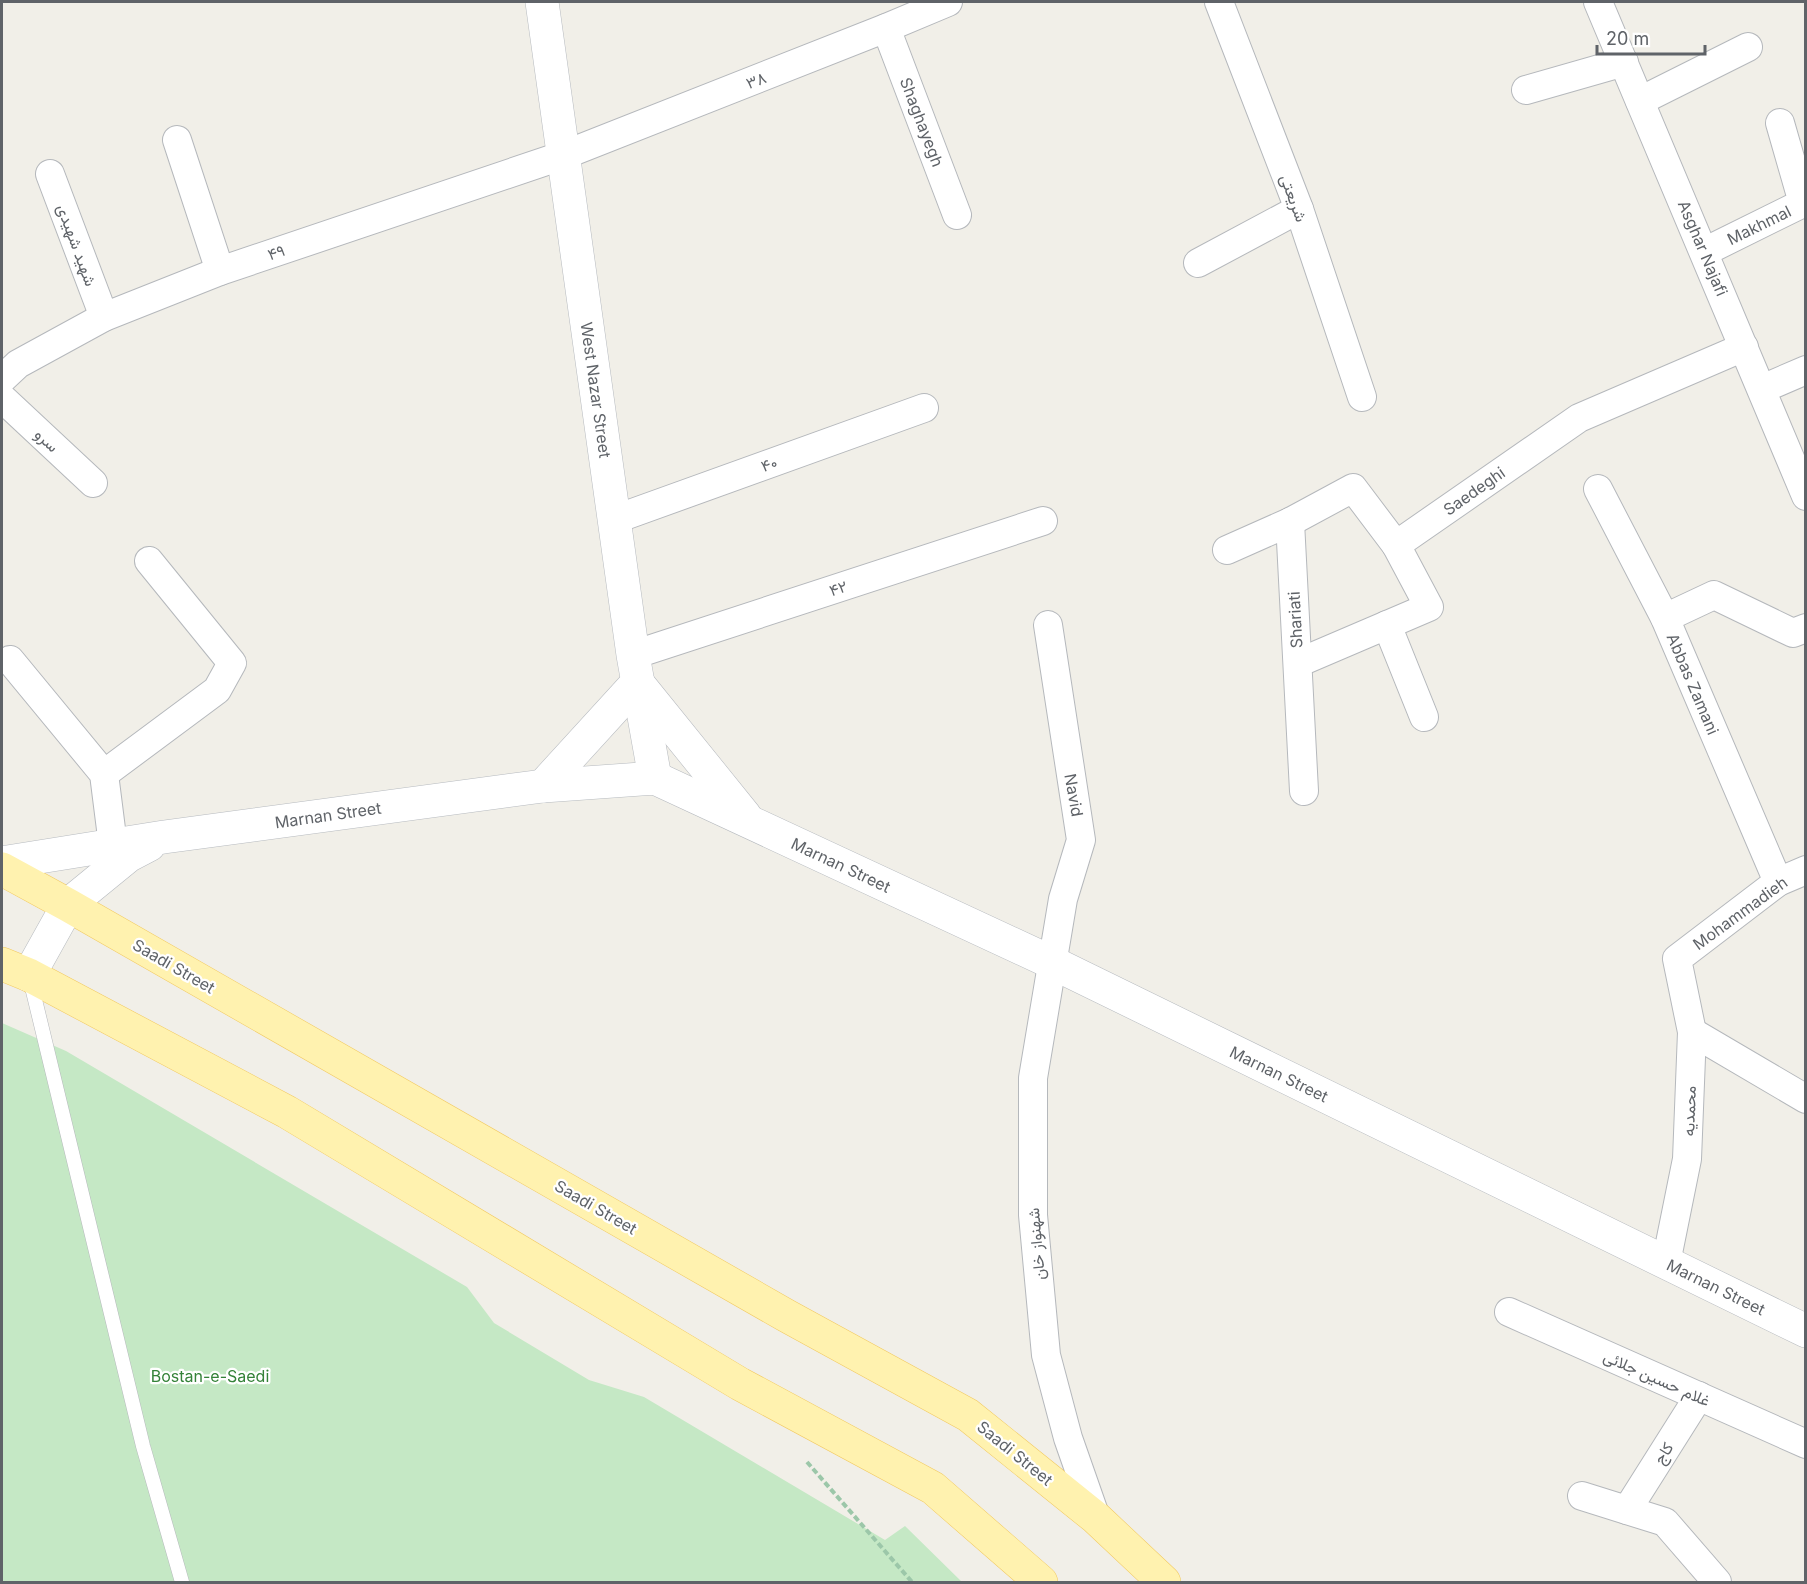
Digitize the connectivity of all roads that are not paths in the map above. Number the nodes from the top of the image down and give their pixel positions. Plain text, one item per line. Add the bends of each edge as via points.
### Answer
1 (542, 2) edge
2 (948, 2) edge
3 (1219, 2) edge
4 (1598, 2) edge
5 (886, 28) junction
6 (1748, 47) dead end
7 (1624, 62) junction
8 (1526, 90) dead end
9 (1640, 101) junction
10 (1780, 123) dead end
11 (177, 140) dead end
12 (564, 155) junction
13 (50, 174) dead end
14 (1299, 209) junction
15 (957, 215) dead end
16 (1704, 252) junction
17 (1198, 263) dead end
18 (220, 271) junction
19 (104, 317) junction
20 (1744, 347) junction
21 (1806, 370) edge
22 (2, 379) edge
23 (1762, 389) junction
24 (1362, 397) dead end
25 (2, 398) edge
26 (924, 408) dead end
27 (93, 483) dead end
28 (1598, 489) dead end
29 (1806, 496) edge
30 (613, 520) junction
31 (1043, 521) dead end
32 (1290, 522) junction
33 (1396, 545) junction
34 (1227, 550) dead end
35 (149, 561) dead end
36 (1665, 618) junction
37 (1048, 625) dead end
38 (1387, 625) junction
39 (1806, 628) edge
40 (10, 660) dead end
41 (1298, 663) junction
42 (635, 669) junction
43 (1424, 717) dead end
44 (104, 774) junction
45 (655, 778) junction
46 (543, 786) junction
47 (1304, 791) dead end
48 (751, 823) junction
49 (164, 837) junction
50 (113, 845) junction
51 (2, 862) edge
52 (2, 869) edge
53 (1806, 870) edge
54 (1778, 882) junction
55 (68, 905) junction
56 (1053, 963) junction
57 (16, 970) edge
58 (1692, 1032) junction
59 (1806, 1099) edge
60 (1666, 1263) junction
61 (1509, 1312) dead end
62 (1806, 1331) edge
63 (1699, 1396) junction
64 (1806, 1444) edge
65 (933, 1488) junction
66 (1582, 1496) dead end
67 (1627, 1510) junction
68 (1096, 1518) junction
69 (182, 1582) edge
70 (1010, 1582) edge
71 (1041, 1582) edge
72 (1164, 1582) edge
73 (1717, 1582) edge

1 - 12 main road, West Nazar Street
2 - 5 street, ۳۸
3 - 14 street, شریعتی
4 - 7 street, Asghar Najafi
5 - 12 street, ۳۸
5 - 15 street, Shaghayegh
6 - 9 street
7 - 8 street
7 - 9 street, Asghar Najafi
9 - 16 street, Asghar Najafi
10 - 16 street, Makhmal via 1803,203
11 - 18 street
12 - 18 street, ۴۹
12 - 30 main road, West Nazar Street
13 - 19 street, شهید شهیدی
14 - 17 street
14 - 24 street, شریعتی
16 - 20 street, Asghar Najafi
18 - 19 street, ۴۹
19 - 22 street, ۴۹ via 18,364
20 - 23 street, Asghar Najafi
20 - 33 street, Saedeghi via 1579,418
21 - 23 street
23 - 29 street, Asghar Najafi
25 - 27 street, سرو
26 - 30 street, ۴۰
28 - 36 street, Abbas Zamani
30 - 42 main road, West Nazar Street
31 - 42 street, ۴۲
32 - 33 street via 1353,488
32 - 34 street
32 - 41 street, Shariati
33 - 38 street via 1429,607
35 - 44 street via 232,663 217,690
36 - 39 street via 1714,594 1793,633
36 - 54 street, Abbas Zamani
37 - 56 street, Navid via 1081,840 1064,899
38 - 41 street
38 - 43 street
40 - 44 street
41 - 47 street, Shariati
42 - 45 main road, West Nazar Street
42 - 46 main road
42 - 48 main road
44 - 50 street
45 - 46 main road, Marnan Street
45 - 48 main road
46 - 49 main road, Marnan Street
48 - 56 main road, Marnan Street
49 - 50 main road, Marnan Street
49 - 55 main road via 128,856
50 - 51 main road, Marnan Street
52 - 55 main road, Saadi Street
53 - 54 street, Mohammadieh
54 - 58 street, محمدیه via 1677,959
55 - 57 main road
55 - 68 main road, Saadi Street via 968,1415
56 - 60 main road, Marnan Street
56 - 68 street, شهنواز خان via 1033,1078 1033,1215 1047,1355 1068,1438
57 - 65 main road via 287,1112 740,1384
57 - 69 lane via 142,1446
58 - 59 street
58 - 60 street, محمدیه via 1688,1159
60 - 62 main road, Marnan Street
61 - 63 street, غلام حسین جلائی
63 - 64 street, غلام حسین جلائی
63 - 67 street, کاج
65 - 70 main road
65 - 71 main road
66 - 67 street
67 - 73 street via 1665,1522
68 - 72 main road, Saadi Street

